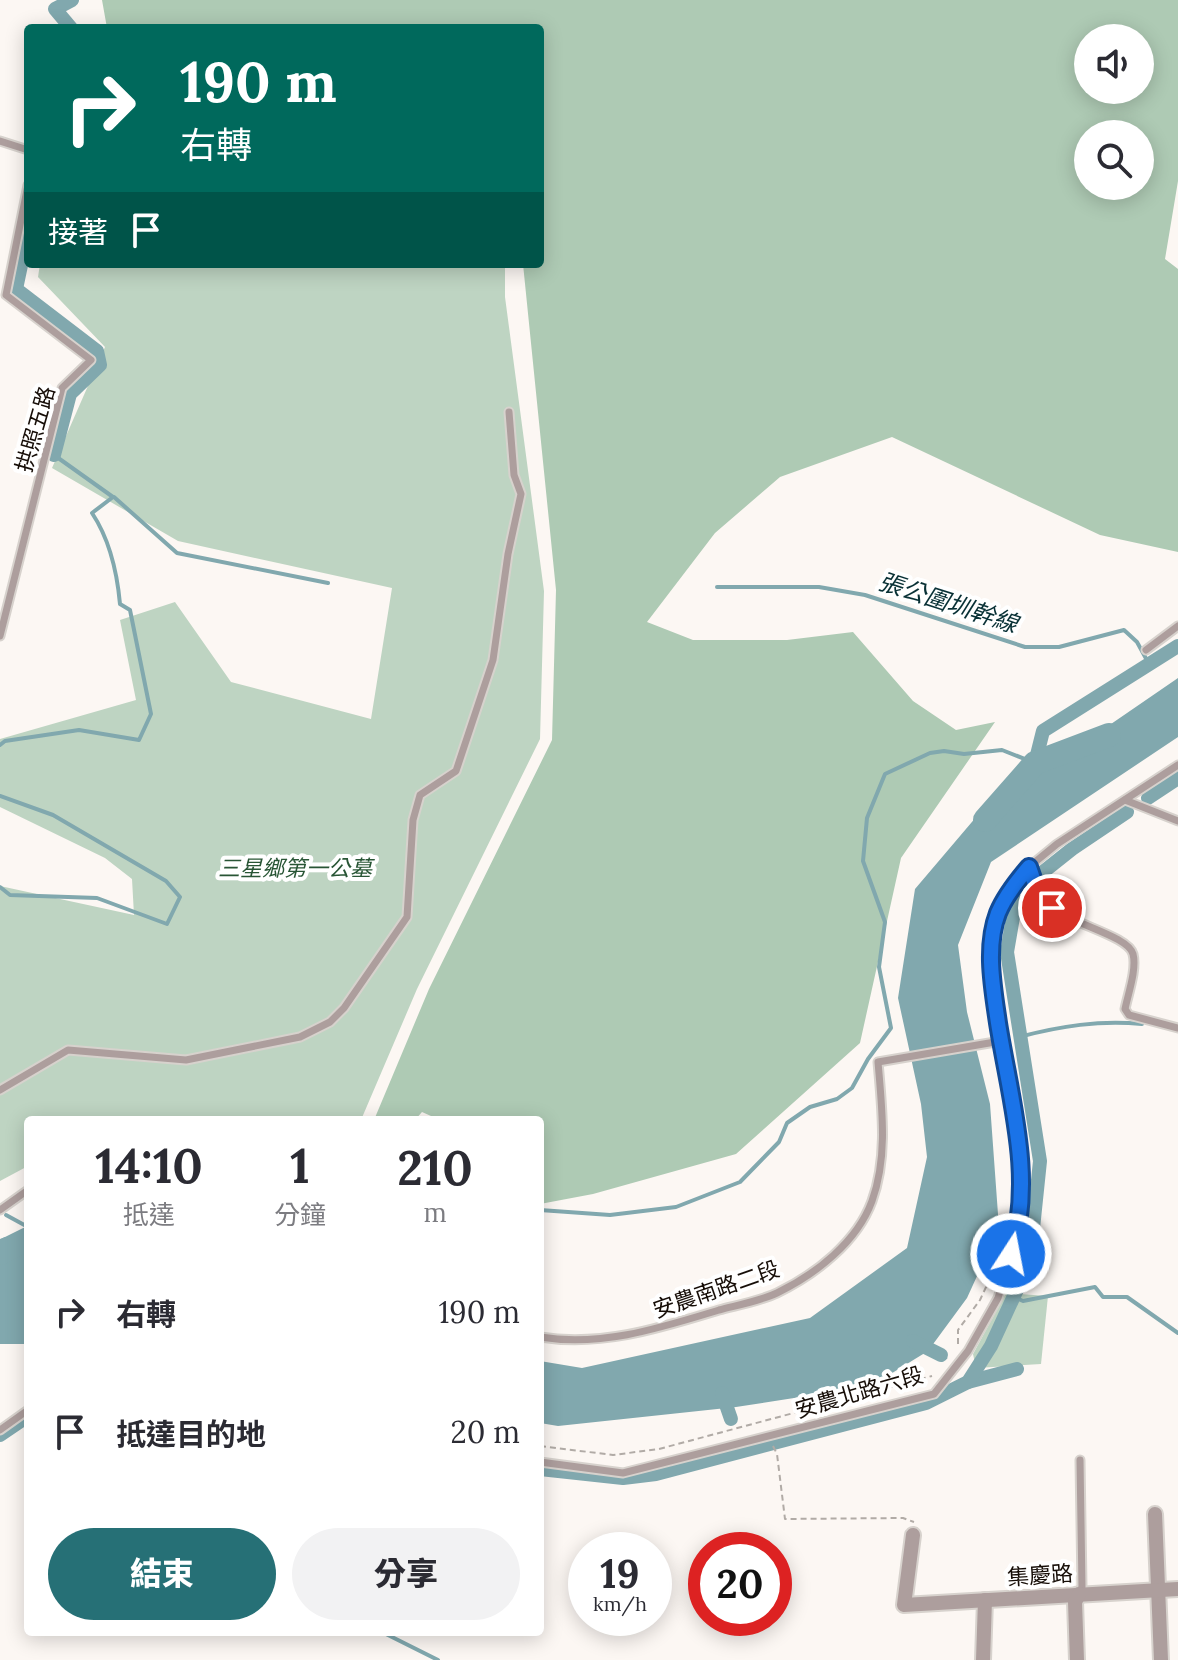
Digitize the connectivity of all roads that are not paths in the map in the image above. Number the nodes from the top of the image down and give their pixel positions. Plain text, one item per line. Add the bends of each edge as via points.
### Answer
1 (0, 141) edge
2 (24, 149) edge
3 (24, 205) edge
4 (509, 412) dead end
5 (1178, 626) edge
6 (0, 634) edge
7 (1146, 650) dead end
8 (1178, 765) edge
9 (1125, 800) junction
10 (1178, 821) edge
11 (1029, 867) junction
12 (1178, 1028) edge
13 (1001, 1041) junction
14 (0, 1090) edge
15 (24, 1193) edge
16 (0, 1210) edge
17 (544, 1338) edge
18 (24, 1413) edge
19 (0, 1430) edge
20 (1080, 1460) dead end
21 (544, 1463) edge
22 (1155, 1514) dead end
23 (913, 1535) road end
24 (1178, 1589) edge
25 (1159, 1590) junction
26 (1079, 1594) junction
27 (985, 1600) junction
28 (983, 1660) edge
29 (1077, 1660) edge
30 (1161, 1660) edge

1 - 2 lane
3 - 6 lane, 拱照五路 via 6,295 91,360 62,388
4 - 14 lane via 514,475 521,494 493,660 456,771 420,795 413,820 407,917 344,1008 300,1037 186,1060 68,1050
5 - 7 lane
8 - 9 lane, 安農北路六段
9 - 10 lane
9 - 11 lane, 安農北路六段
11 - 12 lane via 1039,896 1052,908 1129,947 1134,955 1125,1009 1129,1015
11 - 13 lane, 安農北路六段 via 1011,888 991,945
13 - 17 lane, 安農南路二段 via 878,1062 881,1169 858,1227 826,1263 776,1293 632,1336 567,1342
13 - 21 lane, 安農北路六段 via 1022,1167 1018,1232 998,1298 934,1394 623,1473
15 - 16 lane
18 - 19 lane
20 - 26 lane
22 - 25 street
23 - 27 street, 集慶路 via 904,1605
24 - 25 street, 集慶路
25 - 26 street, 集慶路
25 - 30 street
26 - 27 street, 集慶路
26 - 29 street
27 - 28 street

